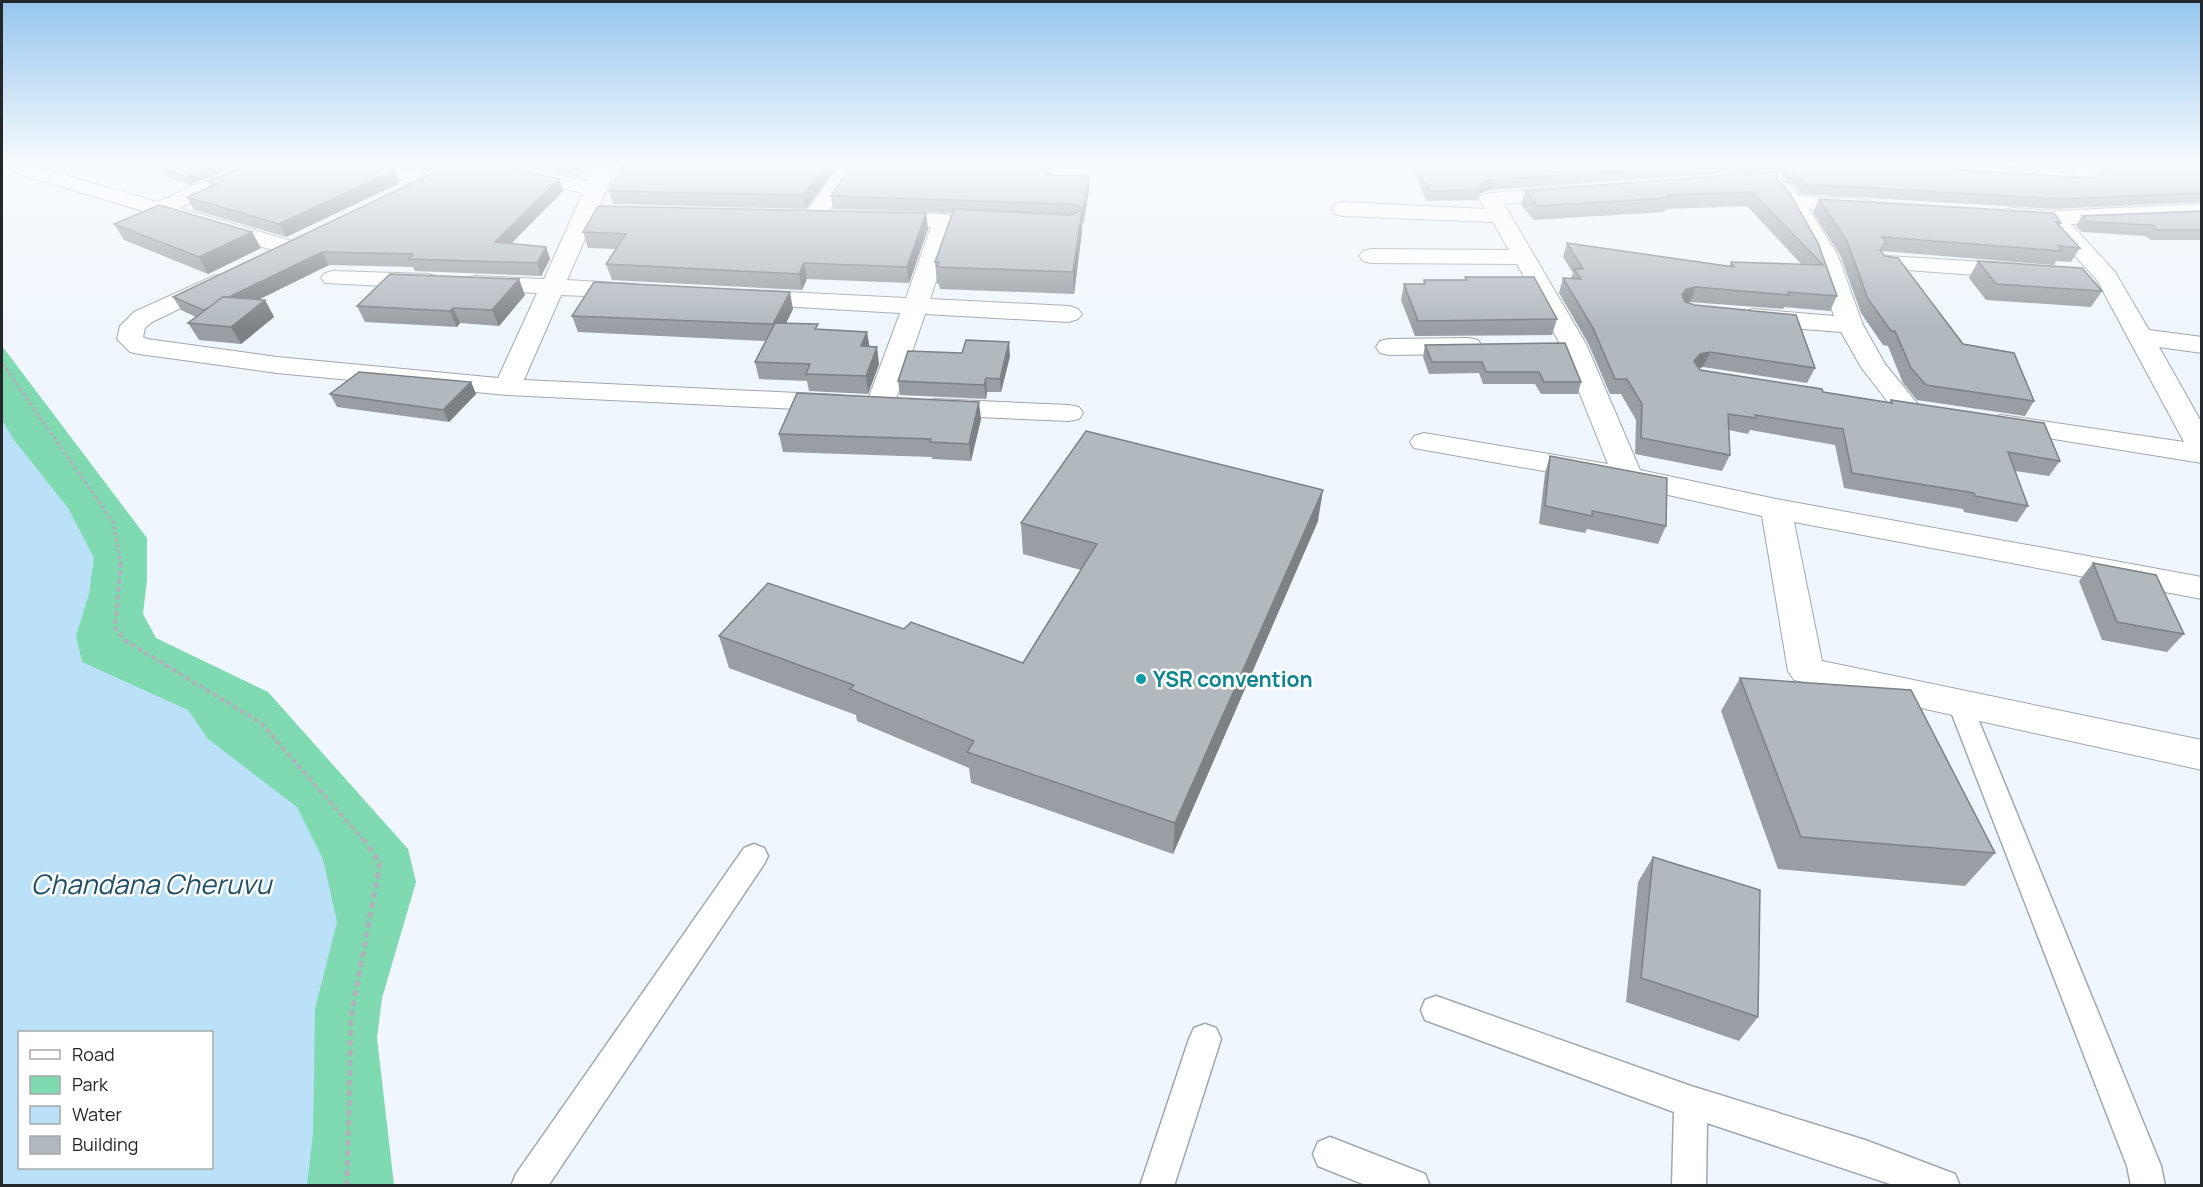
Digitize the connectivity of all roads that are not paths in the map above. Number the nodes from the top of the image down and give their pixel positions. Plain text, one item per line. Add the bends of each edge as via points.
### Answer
1 (191, 218) edge
2 (589, 218) edge
3 (822, 218) edge
4 (1501, 218) edge
5 (1804, 218) edge
6 (2053, 218) edge
7 (837, 219) edge
8 (861, 219) edge
9 (308, 237) edge
10 (287, 247) junction
11 (1371, 256) dead end
12 (1525, 256) junction
13 (1887, 263) edge
14 (2038, 273) edge
15 (2072, 275) edge
16 (2107, 277) junction
17 (333, 278) dead end
18 (553, 286) junction
19 (658, 292) edge
20 (728, 296) edge
21 (915, 306) junction
22 (1069, 314) dead end
23 (1724, 314) edge
24 (1850, 325) junction
25 (2140, 337) junction
26 (1493, 345) edge
27 (2202, 345) edge
28 (1389, 347) dead end
29 (507, 387) junction
30 (1873, 403) edge
31 (899, 406) junction
32 (1069, 413) dead end
33 (1978, 419) edge
34 (1424, 442) dead end
35 (2202, 449) edge
36 (2202, 454) edge
37 (1629, 477) junction
38 (1776, 509) junction
39 (2202, 588) edge
40 (1960, 704) junction
41 (2202, 755) edge
42 (754, 856) dead end
43 (1436, 1010) dead end
44 (1205, 1039) dead end
45 (1691, 1102) junction
46 (1330, 1154) dead end
47 (528, 1185) edge
48 (1157, 1185) edge
49 (1413, 1185) edge
50 (1689, 1185) edge
51 (1943, 1185) edge
52 (2148, 1185) edge

1 - 10 street
2 - 18 street
3 - 7 street
4 - 12 street
5 - 24 street via 1826,256
6 - 16 street
8 - 21 street via 956,222
9 - 10 street
10 - 29 street via 142,317 133,326 130,339 139,346 245,362
11 - 12 street
12 - 37 street via 1562,344
13 - 14 street
15 - 16 street
16 - 25 street
17 - 18 street
18 - 19 street
18 - 29 street
20 - 21 street
21 - 22 street
21 - 31 street
23 - 24 street
24 - 30 street via 1874,367 1919,410
25 - 27 street
25 - 35 street
26 - 28 street
29 - 31 street
31 - 32 street
33 - 36 street
34 - 37 street
37 - 38 street
38 - 39 street
38 - 40 street via 1806,672
40 - 41 street
40 - 52 lane via 2144,1166
42 - 47 lane
43 - 45 lane
44 - 48 lane
45 - 50 lane
45 - 51 lane
46 - 49 lane

